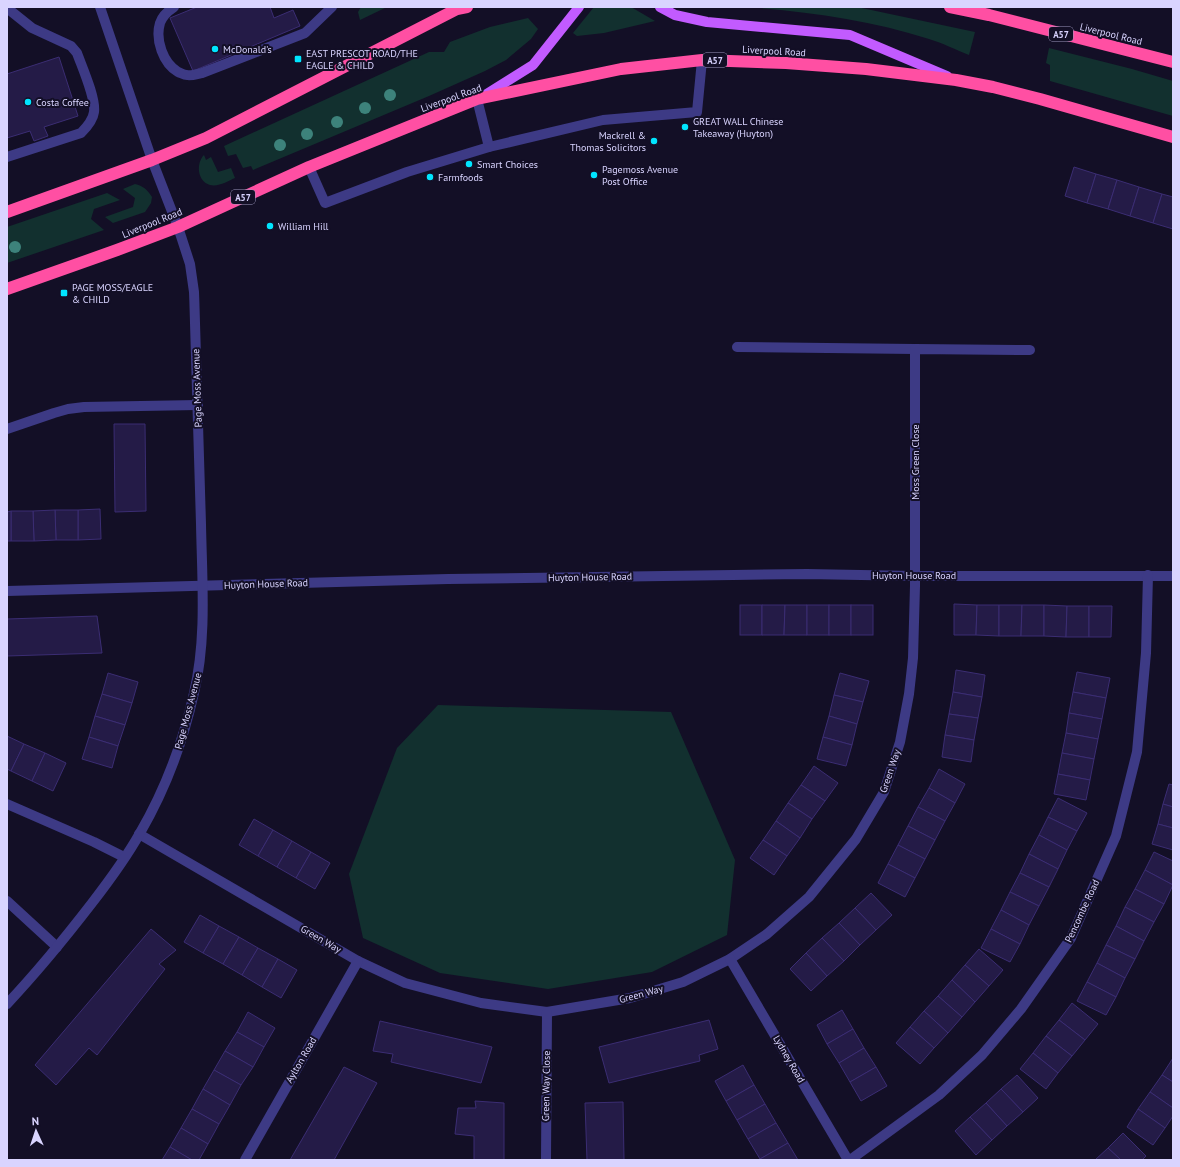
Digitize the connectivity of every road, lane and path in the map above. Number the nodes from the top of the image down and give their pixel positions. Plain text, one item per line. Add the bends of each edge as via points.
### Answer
1 (100, 7) edge
2 (174, 7) edge
3 (332, 7) edge
4 (579, 7) edge
5 (660, 7) edge
6 (950, 7) edge
7 (7, 8) edge
8 (461, 8) edge
9 (323, 12) edge
10 (702, 60) junction
11 (1173, 62) edge
12 (956, 80) junction
13 (477, 99) junction
14 (1173, 136) edge
15 (489, 147) junction
16 (7, 157) edge
17 (152, 160) junction
18 (309, 167) junction
19 (7, 212) edge
20 (178, 227) junction
21 (7, 288) edge
22 (737, 347) dead end
23 (915, 349) junction
24 (1030, 350) dead end
25 (198, 405) junction
26 (7, 429) edge
27 (1148, 575) junction
28 (915, 576) junction
29 (1173, 576) edge
30 (202, 586) junction
31 (7, 591) edge
32 (7, 804) edge
33 (139, 834) junction
34 (124, 857) junction
35 (7, 901) edge
36 (57, 947) junction
37 (730, 959) junction
38 (358, 961) junction
39 (7, 1004) edge
40 (547, 1012) junction
41 (245, 1160) edge
42 (546, 1160) edge
43 (849, 1160) edge

1 - 17 street, Page Moss Avenue
2 - 9 street via 160,22 158,35 167,62 173,69 186,75 202,73 305,33
3 - 9 street
4 - 13 main road via 533,65
5 - 12 main road, Liverpool Road via 675,15 707,22 850,35
6 - 11 highway, Liverpool Road / A57
7 - 16 street via 32,28 71,46 77,52 94,103 94,113 88,126 81,132
8 - 17 highway via 206,138
10 - 12 highway, Liverpool Road / A57 via 793,63
10 - 13 highway, Liverpool Road / A57 via 621,69
10 - 15 street via 697,112 603,120
12 - 14 highway, Liverpool Road / A57 via 1028,96
13 - 15 street
13 - 18 highway, Liverpool Road / A57
15 - 18 street via 408,172 325,203
17 - 19 highway
17 - 20 street, Page Moss Avenue
18 - 20 highway, Liverpool Road / A57
20 - 21 highway, Liverpool Road / A57
20 - 25 street, Page Moss Avenue via 190,264 194,292
22 - 23 street
23 - 24 street
23 - 28 street, Moss Green Close
25 - 26 street via 68,409
25 - 30 street, Page Moss Avenue
27 - 28 street, Huyton House Road
27 - 29 street, Huyton House Road
27 - 43 street, Pencombe Road via 1146,653 1137,752 1116,836 1071,938 1021,1009 982,1055 939,1095
28 - 30 street, Huyton House Road via 725,575
28 - 37 street, Green Way via 913,658 909,694 900,742 884,792 856,838 809,897 767,934
30 - 31 street, Huyton House Road
30 - 33 street, Page Moss Avenue via 201,646 194,692 172,765
32 - 34 street
33 - 34 street, Page Moss Avenue
33 - 38 street, Green Way
34 - 36 street, Page Moss Avenue
35 - 36 street
36 - 39 street, Page Moss Avenue
37 - 40 street, Green Way via 683,982 630,998
37 - 43 street, Lydney Road
38 - 40 street, Green Way via 405,983 481,1003
38 - 41 street, Aylton Road
40 - 42 street, Green Way Close

